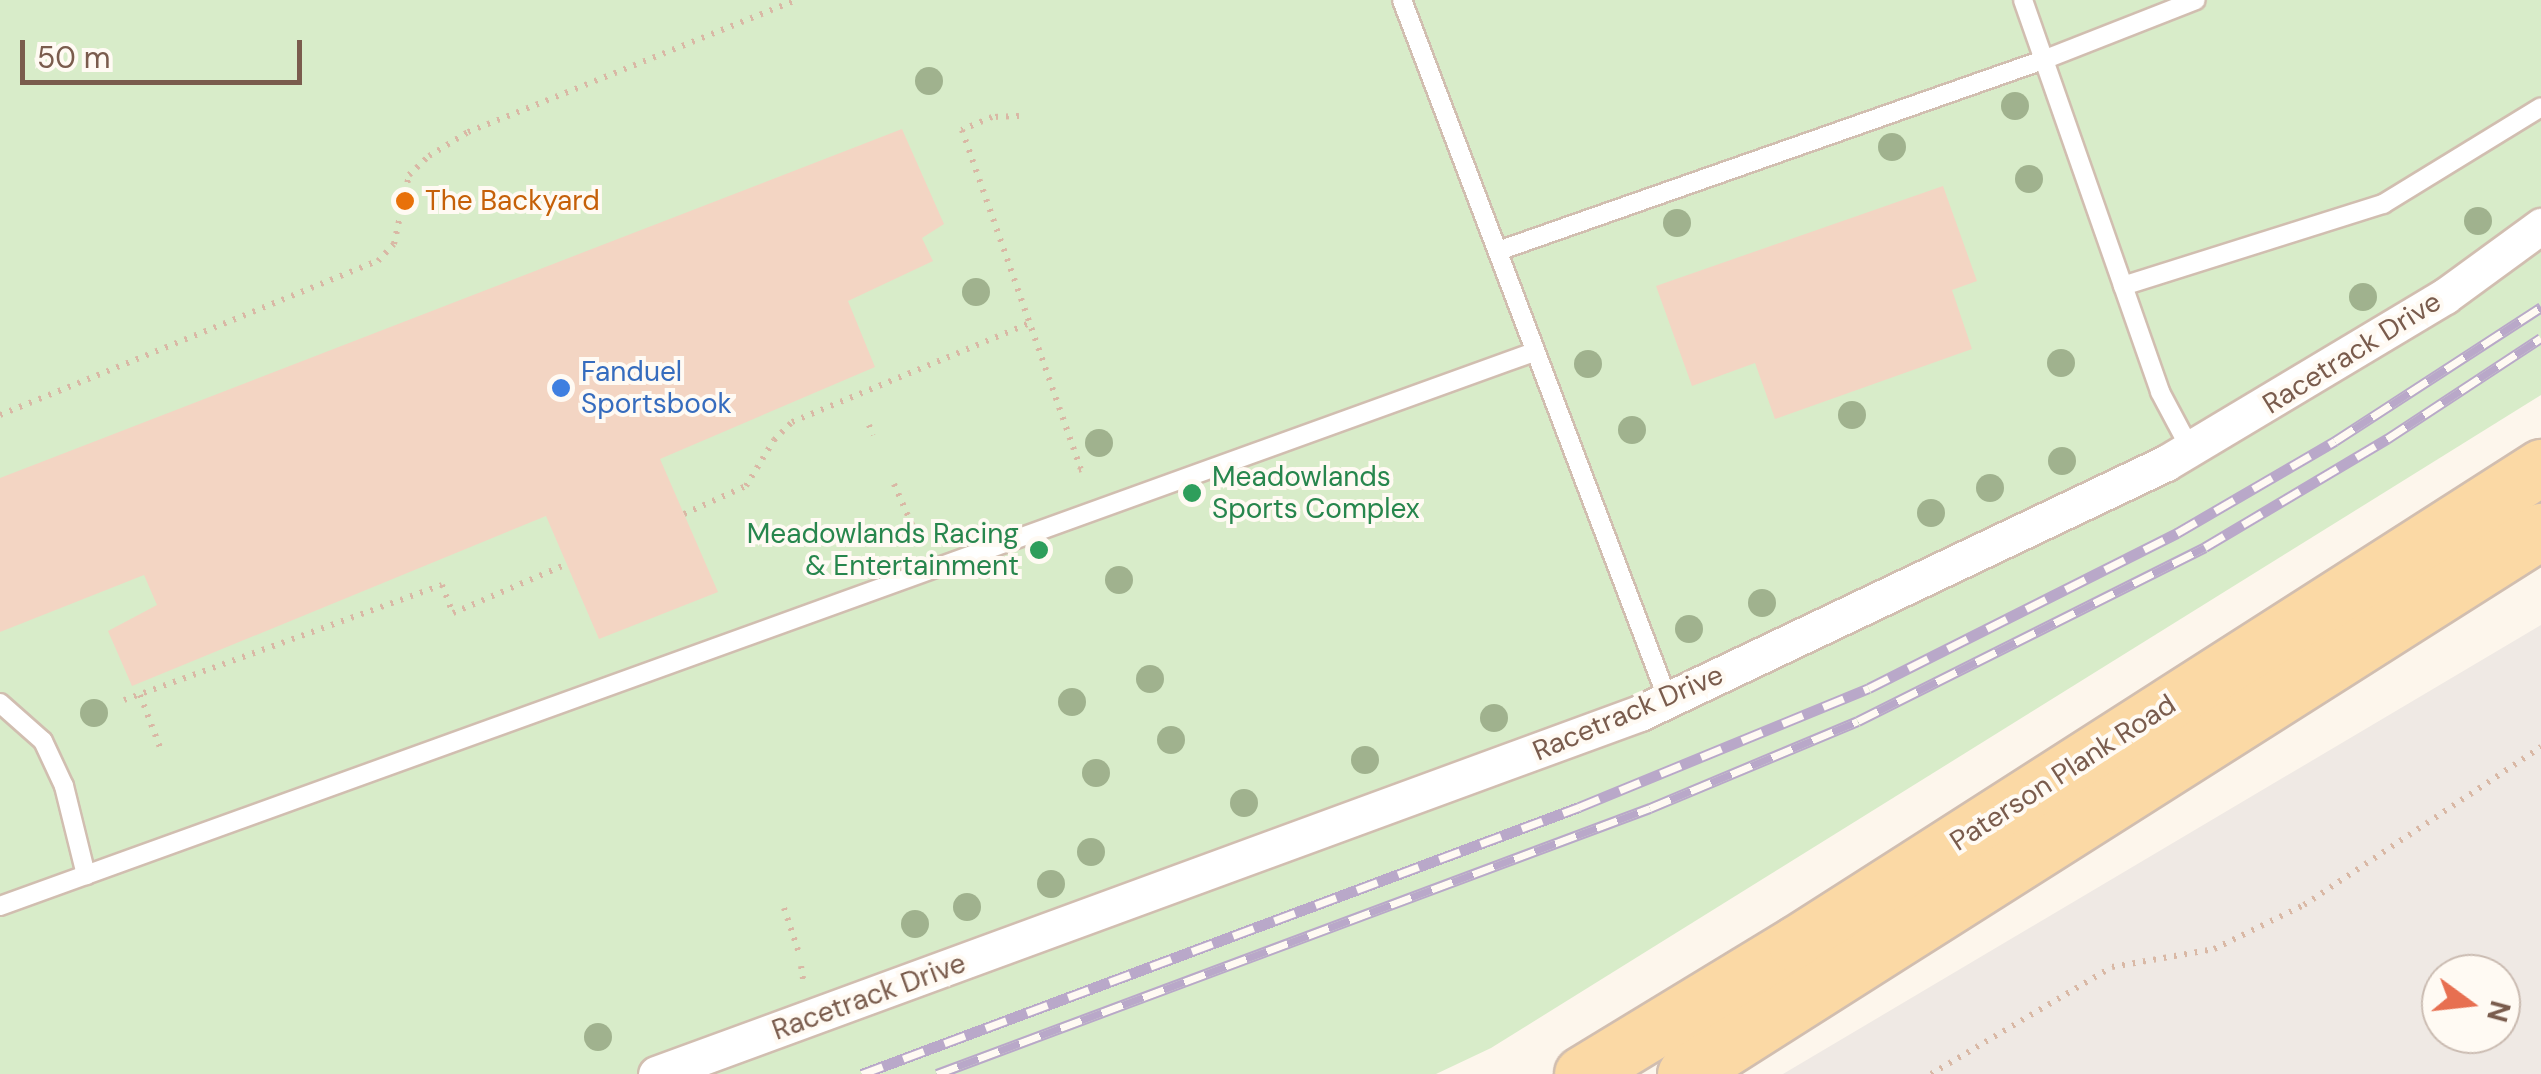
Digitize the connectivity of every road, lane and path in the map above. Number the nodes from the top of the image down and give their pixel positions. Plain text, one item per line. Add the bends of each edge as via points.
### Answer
1 (797, 0) edge
2 (1402, 0) edge
3 (2023, 0) edge
4 (2196, 0) edge
5 (2043, 60) junction
6 (2541, 107) edge
7 (1019, 116) dead end
8 (2541, 226) edge
9 (1498, 251) junction
10 (2123, 286) junction
11 (1028, 324) junction
12 (1534, 352) junction
13 (0, 416) edge
14 (869, 425) dead end
15 (873, 434) dead end
16 (2191, 450) junction
17 (2541, 467) edge
18 (1074, 471) dead end
19 (894, 484) dead end
20 (684, 514) dead end
21 (2541, 530) edge
22 (920, 542) dead end
23 (567, 564) dead end
24 (140, 695) junction
25 (124, 700) dead end
26 (1668, 700) junction
27 (0, 702) edge
28 (2541, 747) edge
29 (161, 750) dead end
30 (86, 875) junction
31 (0, 906) edge
32 (784, 908) dead end
33 (800, 953) dead end
34 (656, 1074) edge
35 (1582, 1074) edge
36 (1685, 1074) edge
37 (1931, 1074) edge

1 - 13 path via 468,132 429,156 409,174 394,244 378,261
2 - 9 lane
3 - 5 lane
4 - 5 lane
5 - 9 lane
5 - 10 lane
6 - 10 lane via 2383,204
7 - 11 path via 962,130
8 - 16 street, Racetrack Drive via 2445,296
9 - 12 lane
10 - 16 lane via 2160,392
11 - 18 path via 1081,469
11 - 20 path via 792,422 746,486
12 - 26 lane
12 - 30 lane
14 - 15 path
16 - 26 street, Racetrack Drive
17 - 35 main road, Paterson Plank Road
19 - 22 path
21 - 36 main road, Paterson Plank Road
23 - 24 path via 453,613 442,585
24 - 25 path
24 - 29 path
26 - 34 street, Racetrack Drive
27 - 30 lane via 43,741 64,786
28 - 37 path via 2304,905 2214,949 2112,966
30 - 31 lane
32 - 33 path

